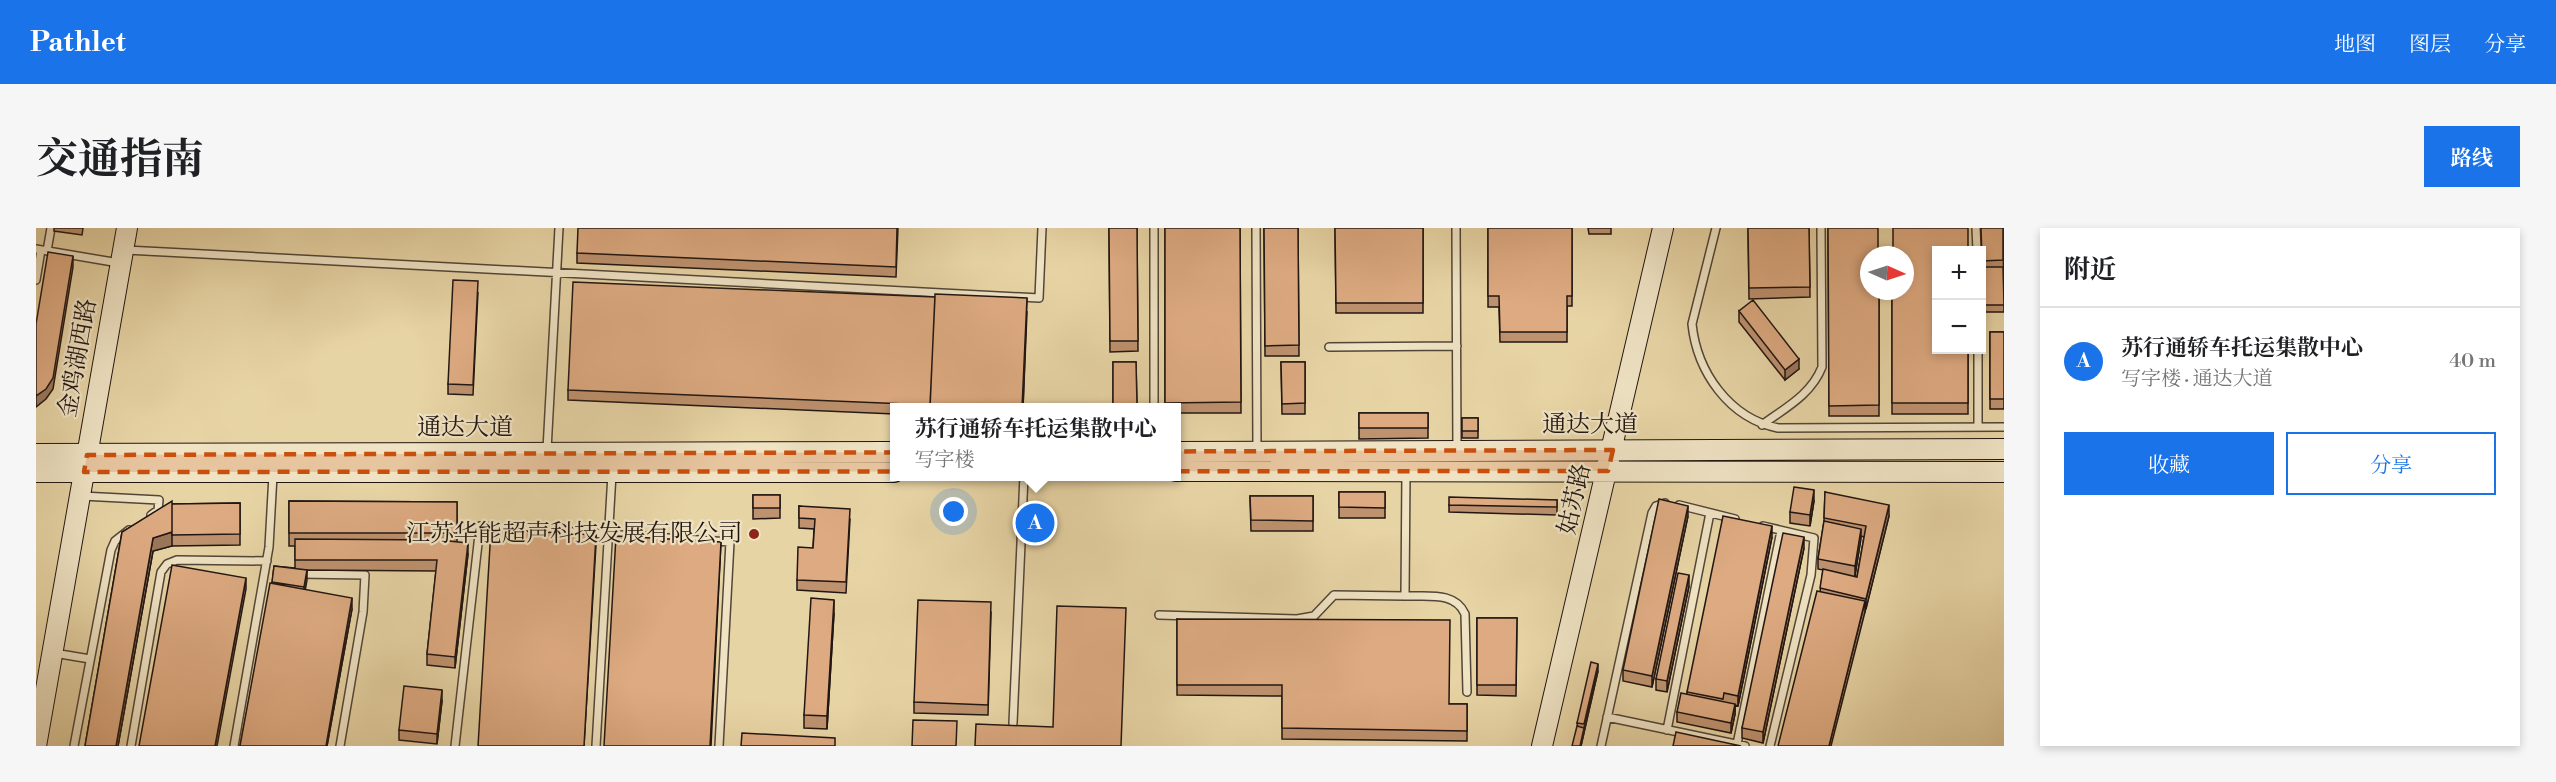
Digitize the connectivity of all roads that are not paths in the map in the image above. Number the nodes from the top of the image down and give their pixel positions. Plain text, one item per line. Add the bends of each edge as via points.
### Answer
1 (51, 228) edge
2 (127, 228) edge
3 (559, 228) edge
4 (1042, 228) edge
5 (1154, 228) edge
6 (1256, 228) edge
7 (1456, 228) edge
8 (1664, 228) edge
9 (1716, 228) edge
10 (1821, 228) edge
11 (1976, 228) edge
12 (1977, 246) edge
13 (41, 250) edge
14 (122, 256) junction
15 (556, 273) junction
16 (36, 280) edge
17 (1456, 346) junction
18 (1329, 347) dead end
19 (1978, 354) edge
20 (1154, 403) edge
21 (1762, 425) junction
22 (1978, 427) junction
23 (2004, 427) edge
24 (2004, 449) edge
25 (1612, 450) junction
26 (1257, 451) junction
27 (1406, 451) junction
28 (1457, 451) junction
29 (1181, 452) edge
30 (890, 453) edge
31 (36, 454) edge
32 (273, 463) junction
33 (546, 463) junction
34 (86, 464) junction
35 (1181, 471) edge
36 (1258, 471) junction
37 (1406, 471) junction
38 (1458, 471) junction
39 (1608, 471) junction
40 (36, 472) edge
41 (612, 472) junction
42 (890, 472) edge
43 (2004, 472) edge
44 (1024, 481) edge
45 (80, 496) junction
46 (1710, 513) junction
47 (1740, 520) edge
48 (142, 521) edge
49 (1751, 523) edge
50 (134, 527) edge
51 (1781, 531) junction
52 (609, 533) junction
53 (267, 561) junction
54 (264, 574) junction
55 (276, 574) edge
56 (287, 574) edge
57 (1405, 596) junction
58 (1160, 615) dead end
59 (52, 653) junction
60 (90, 659) junction
61 (1467, 692) dead end
62 (40, 701) edge
63 (1607, 717) junction
64 (1013, 723) edge
65 (1667, 730) junction
66 (1741, 745) edge
67 (36, 746) edge
68 (74, 746) edge
69 (130, 746) edge
70 (234, 746) edge
71 (340, 746) edge
72 (454, 746) edge
73 (596, 746) edge
74 (719, 746) edge
75 (1542, 746) edge
76 (1601, 746) edge
77 (1770, 746) edge

1 - 13 lane
2 - 14 main road, 金鸡湖西路
3 - 15 lane
4 - 15 lane via 1039,298
5 - 20 lane
6 - 26 lane
7 - 17 lane
8 - 25 main road, 姑苏路
9 - 21 lane via 1692,324 1694,339 1714,385 1737,411
10 - 21 lane via 1822,367 1808,392
11 - 12 lane
13 - 14 lane
13 - 16 lane
14 - 15 lane
14 - 34 main road, 金鸡湖西路
15 - 33 lane
17 - 18 lane
17 - 28 lane
19 - 22 lane
21 - 22 lane
22 - 23 lane
24 - 25 main road, 通达大道
25 - 28 main road, 通达大道
25 - 39 main road, 姑苏路
26 - 27 main road, 通达大道
26 - 29 main road, 通达大道
26 - 36 lane
27 - 28 main road, 通达大道
27 - 37 lane
28 - 38 lane
30 - 33 main road, 通达大道
31 - 34 main road, 通达大道
32 - 33 main road, 通达大道
32 - 34 main road, 通达大道
32 - 53 lane
33 - 41 main road, 通达大道
34 - 40 main road, 通达大道
34 - 45 main road, 金鸡湖西路
35 - 36 main road, 通达大道
36 - 37 main road, 通达大道
37 - 38 main road, 通达大道
37 - 57 lane
38 - 39 main road, 通达大道
39 - 43 main road, 通达大道
39 - 75 main road, 姑苏路
41 - 42 main road, 通达大道
41 - 52 lane
44 - 64 lane
45 - 48 lane via 159,500 158,510
45 - 59 main road, 金鸡湖西路
46 - 47 lane
46 - 63 lane via 1672,504 1656,506
46 - 65 lane
49 - 51 lane
50 - 60 lane via 119,537 111,550
51 - 66 lane
51 - 77 lane via 1814,538 1810,575
52 - 72 lane via 480,526
52 - 73 lane
52 - 74 lane via 730,542
53 - 54 lane
53 - 69 lane via 177,560 161,572
54 - 55 lane
54 - 70 lane
56 - 71 lane via 365,575 363,612
57 - 58 lane via 1334,595 1314,616 1297,619
57 - 61 lane via 1445,597 1462,607
59 - 60 lane
59 - 62 main road, 金鸡湖西路
60 - 68 lane
62 - 67 main road, 金鸡湖西路
63 - 65 lane
63 - 76 lane
65 - 66 lane

